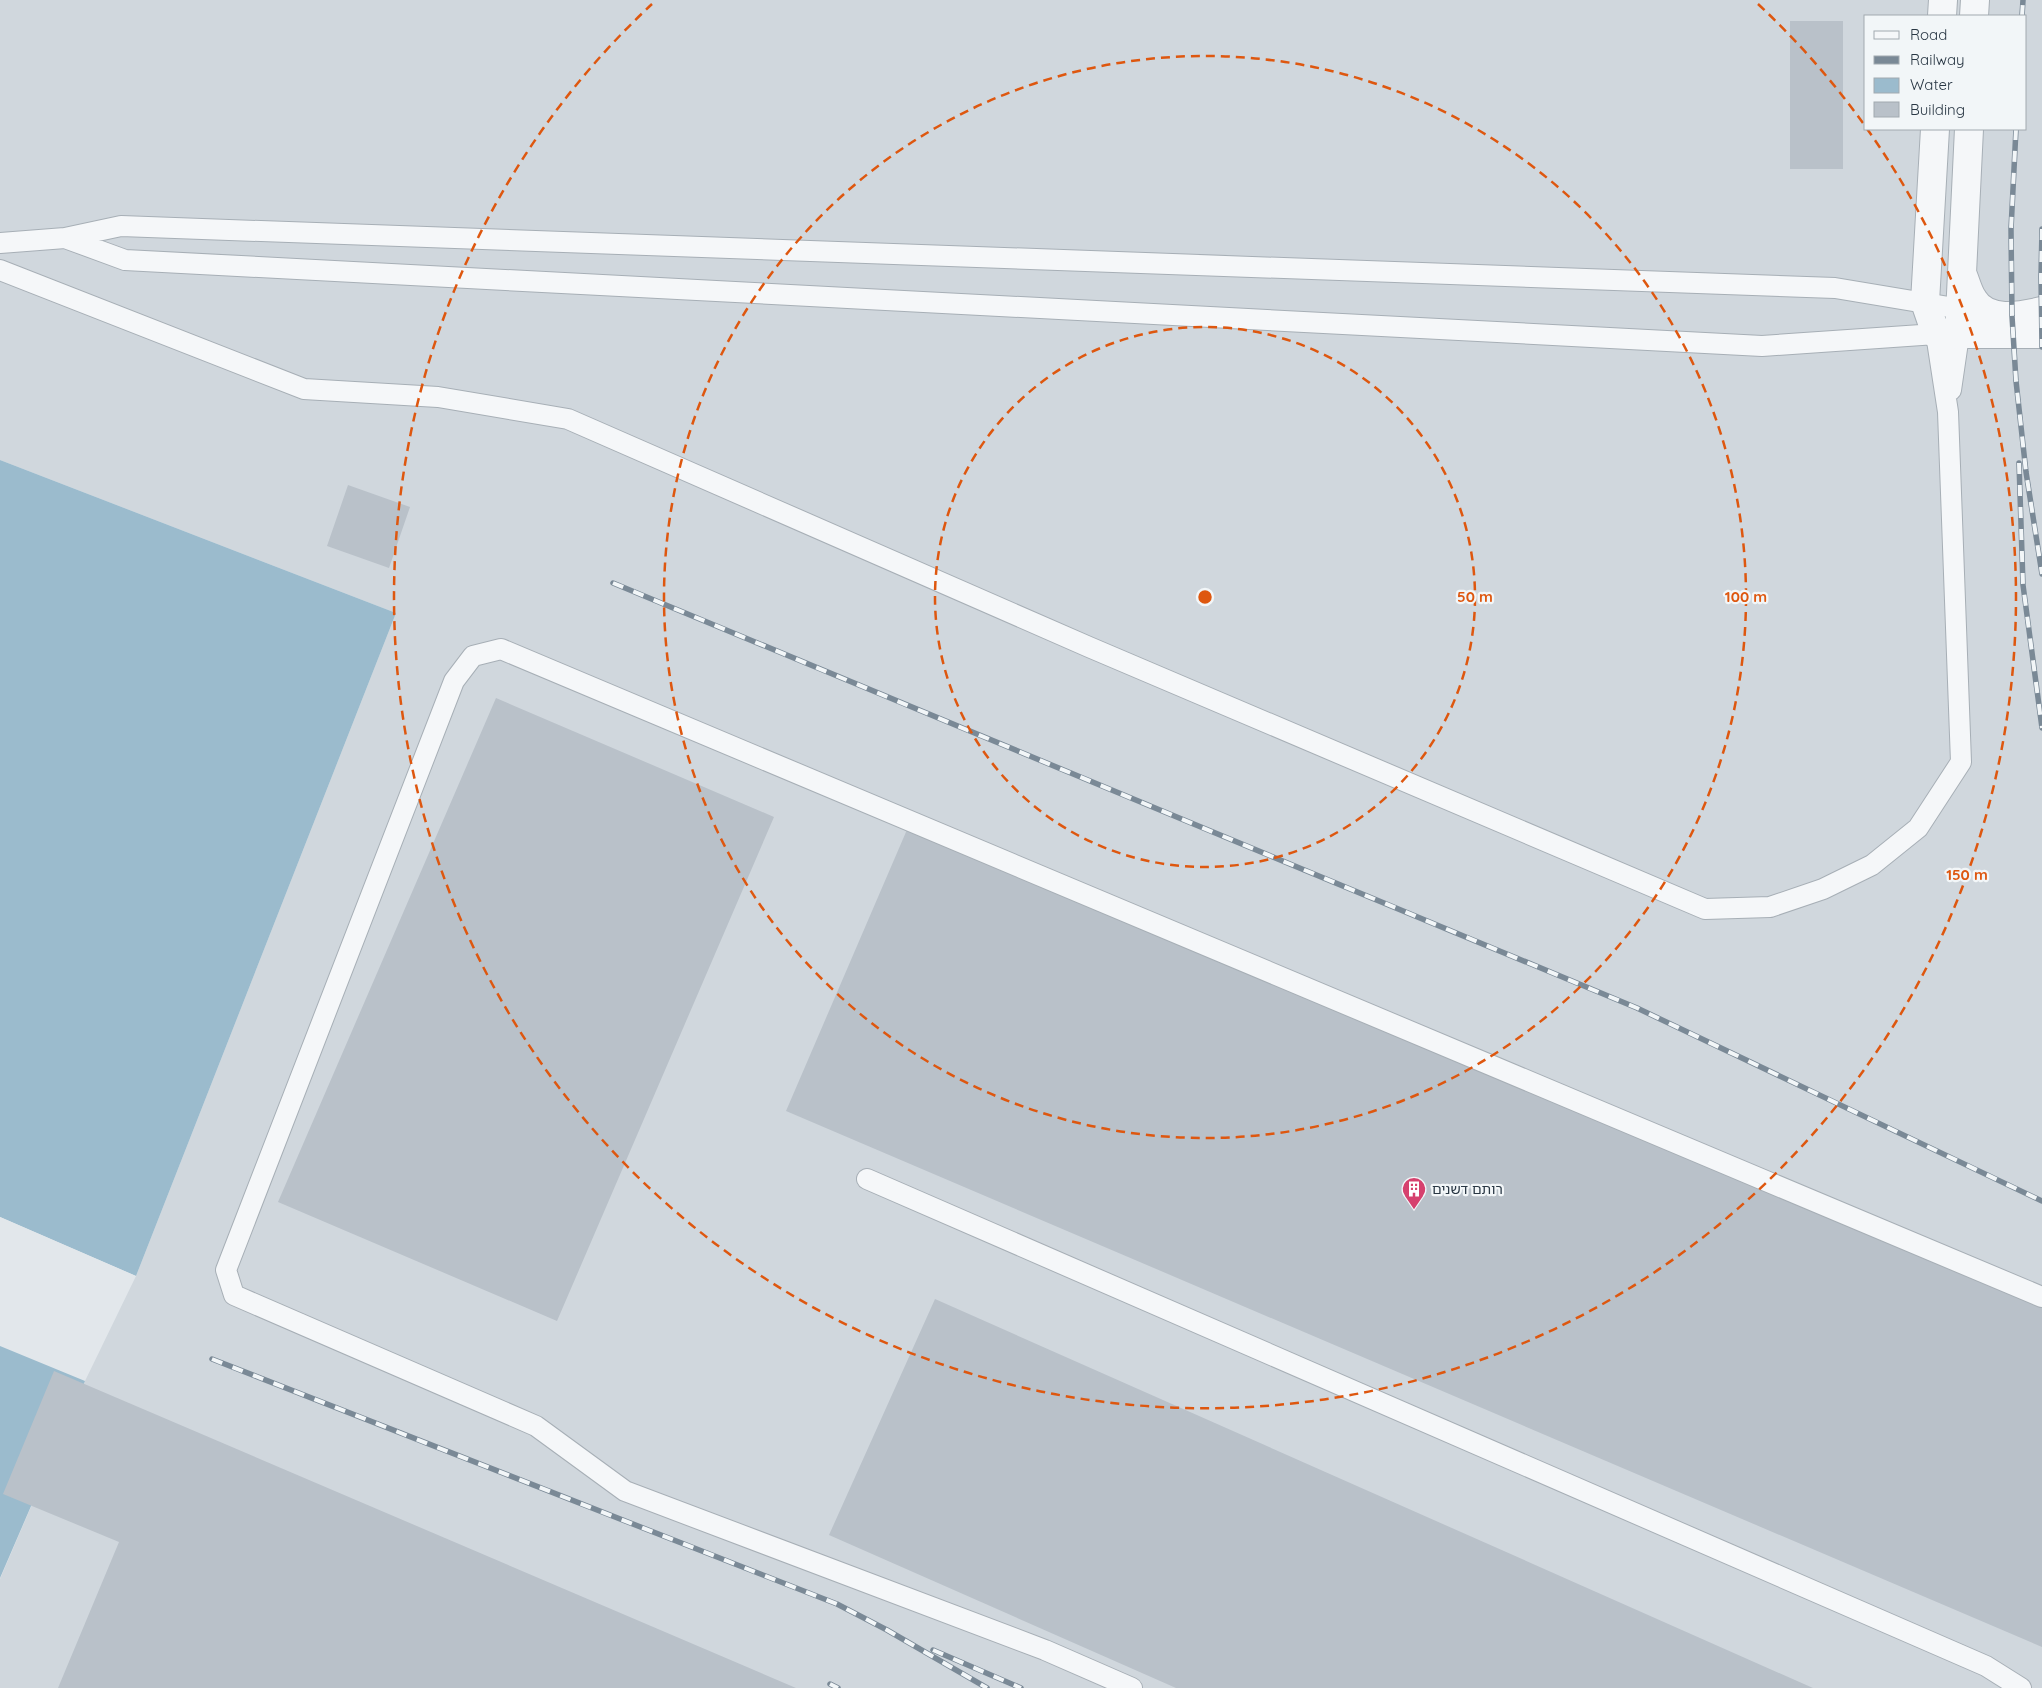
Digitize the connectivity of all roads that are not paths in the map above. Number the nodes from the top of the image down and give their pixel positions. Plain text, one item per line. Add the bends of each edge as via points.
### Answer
1 (1943, 0) edge
2 (1975, 0) edge
3 (1942, 15) edge
4 (1974, 15) edge
5 (1935, 130) edge
6 (1969, 130) edge
7 (65, 238) junction
8 (0, 243) edge
9 (0, 270) edge
10 (1962, 272) junction
11 (1925, 302) junction
12 (2042, 311) edge
13 (1991, 315) junction
14 (1952, 326) junction
15 (2042, 334) edge
16 (867, 1179) dead end
17 (2042, 1297) edge
18 (1132, 1688) edge
19 (2021, 1688) edge

1 - 3 street
2 - 4 street
5 - 11 street
6 - 10 street
7 - 8 lane
7 - 11 lane via 122,226 1835,288
7 - 14 lane via 125,260 1762,346
9 - 14 lane via 304,389 438,397 568,419 1089,647 1706,909 1770,907 1823,889 1872,865 1918,828 1961,762 1948,412
10 - 13 street via 1973,301
10 - 14 street
11 - 14 street
12 - 13 street via 2012,316
13 - 14 lane
14 - 15 street
16 - 19 lane via 1977,1662
17 - 18 lane via 502,649 473,656 454,681 226,1270 234,1295 536,1426 625,1490 1045,1650

